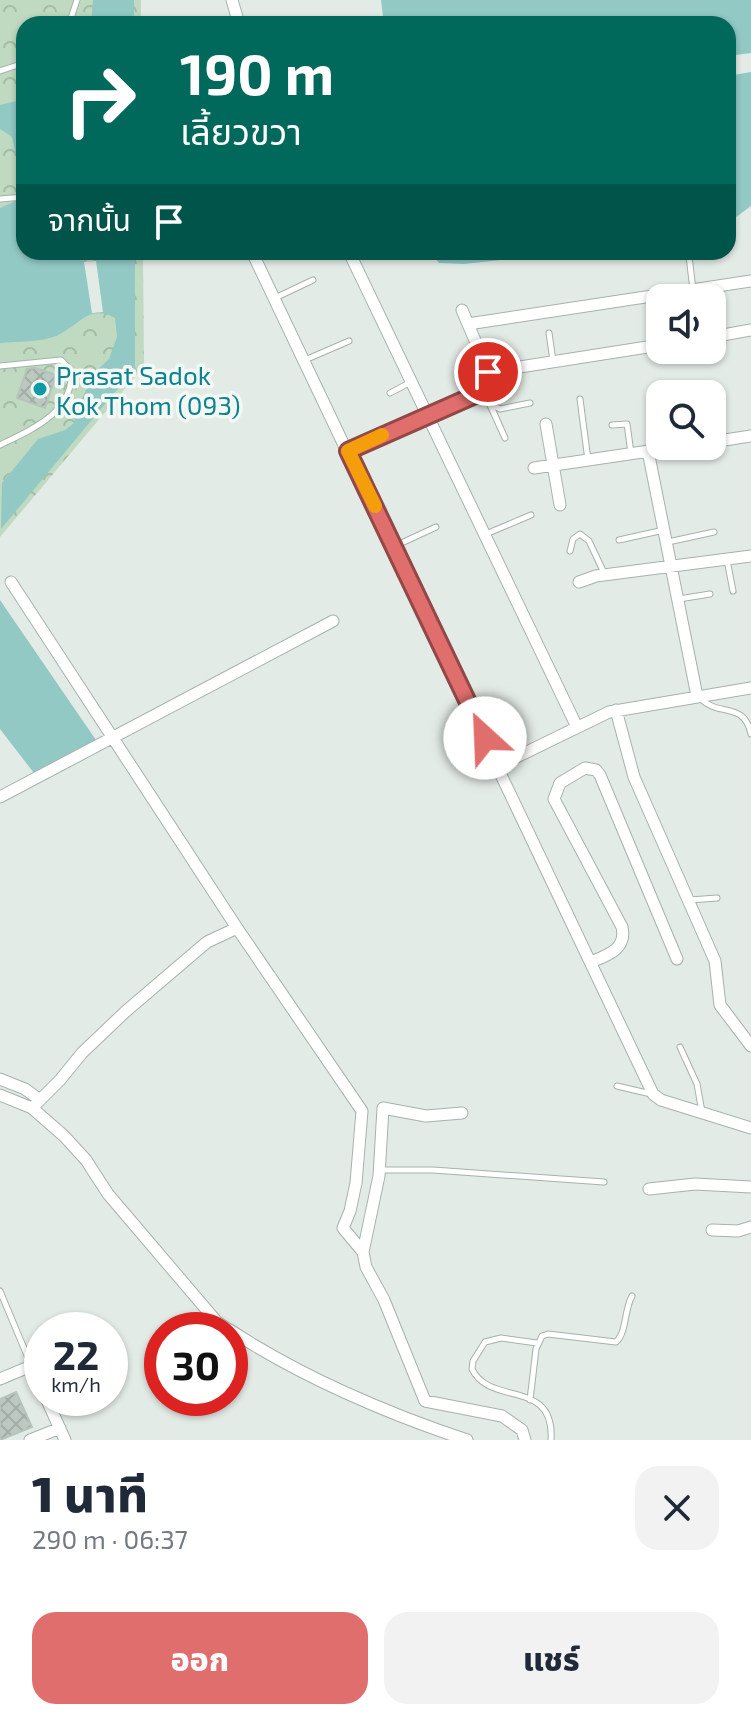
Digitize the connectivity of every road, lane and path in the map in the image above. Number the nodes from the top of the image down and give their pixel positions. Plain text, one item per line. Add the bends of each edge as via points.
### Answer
1 (256, 260) edge
2 (353, 260) edge
3 (689, 260) edge
4 (313, 280) dead end
5 (751, 281) edge
6 (692, 284) edge
7 (726, 285) edge
8 (646, 297) edge
9 (275, 298) junction
10 (462, 310) dead end
11 (468, 324) junction
12 (751, 330) edge
13 (549, 333) dead end
14 (726, 334) edge
15 (349, 341) dead end
16 (646, 347) edge
17 (305, 360) junction
18 (553, 362) junction
19 (0, 366) edge
20 (488, 372) junction
21 (412, 382) junction
22 (484, 391) junction
23 (390, 393) dead end
24 (580, 399) dead end
25 (530, 403) dead end
26 (427, 414) junction
27 (546, 424) dead end
28 (612, 425) dead end
29 (751, 436) edge
30 (726, 440) edge
31 (0, 445) edge
32 (348, 451) junction
33 (646, 451) edge
34 (631, 454) junction
35 (588, 460) junction
36 (650, 460) edge
37 (554, 466) junction
38 (534, 468) dead end
39 (560, 505) dead end
40 (531, 515) dead end
41 (436, 527) dead end
42 (714, 532) dead end
43 (486, 534) junction
44 (665, 536) junction
45 (619, 540) dead end
46 (394, 546) junction
47 (570, 551) dead end
48 (751, 556) edge
49 (727, 559) junction
50 (671, 565) junction
51 (606, 576) junction
52 (11, 582) dead end
53 (579, 582) dead end
54 (733, 591) dead end
55 (710, 594) dead end
56 (678, 599) junction
57 (333, 621) dead end
58 (751, 688) edge
59 (697, 696) junction
60 (616, 710) junction
61 (577, 727) junction
62 (751, 734) edge
63 (112, 738) junction
64 (498, 766) junction
65 (0, 797) edge
66 (717, 898) dead end
67 (689, 900) junction
68 (237, 928) junction
69 (677, 959) dead end
70 (591, 962) junction
71 (751, 1046) edge
72 (680, 1047) dead end
73 (0, 1079) edge
74 (617, 1086) dead end
75 (653, 1094) junction
76 (0, 1095) edge
77 (36, 1104) junction
78 (462, 1113) dead end
79 (702, 1113) junction
80 (751, 1128) edge
81 (380, 1170) junction
82 (604, 1182) dead end
83 (751, 1187) edge
84 (649, 1189) dead end
85 (751, 1227) edge
86 (712, 1230) dead end
87 (363, 1252) junction
88 (0, 1291) edge
89 (632, 1296) dead end
90 (208, 1312) edge
91 (248, 1342) edge
92 (537, 1343) junction
93 (24, 1349) edge
94 (24, 1369) edge
95 (0, 1379) edge
96 (530, 1400) junction
97 (62, 1434) edge
98 (30, 1440) edge
99 (467, 1440) edge
100 (525, 1440) edge
101 (551, 1440) edge

1 - 9 street
2 - 21 street
3 - 6 lane
4 - 9 lane
5 - 7 street
8 - 11 street
9 - 17 street
10 - 11 street
11 - 20 street
12 - 14 street
13 - 18 lane
15 - 17 lane
16 - 18 street
17 - 32 street
18 - 20 street
19 - 31 lane via 61,360 71,370 72,383 53,415
20 - 22 street via 491,382
21 - 23 lane
21 - 26 street
22 - 25 lane via 505,438 490,404 500,409
22 - 26 street
24 - 35 lane
26 - 32 street
26 - 43 street
27 - 37 street
28 - 34 lane via 627,424
29 - 30 street
32 - 46 street
33 - 34 street
34 - 35 street
35 - 37 street
36 - 44 street
37 - 38 street
37 - 39 street
40 - 43 lane
41 - 46 lane
42 - 44 lane
43 - 61 street
44 - 45 lane
44 - 50 street
46 - 64 street
47 - 51 lane via 580,534
48 - 49 street
49 - 50 street
49 - 54 lane
50 - 51 street
50 - 56 street
51 - 53 street
52 - 63 street
55 - 56 lane
56 - 59 street
57 - 63 street
58 - 59 street
59 - 60 street
59 - 62 lane via 714,709 738,713
60 - 61 street
60 - 67 street via 634,777
61 - 64 street
63 - 65 street
63 - 68 street
64 - 70 street
66 - 67 lane
67 - 71 street via 715,961 720,1005
68 - 77 street via 207,942 137,1002
68 - 87 street via 362,1111 356,1183 343,1228
69 - 70 street via 600,775 585,768 560,783 554,799 624,935 618,948
70 - 75 street
72 - 79 lane via 697,1084
73 - 77 street via 25,1089
74 - 75 lane
75 - 79 street
76 - 77 street
77 - 90 street
78 - 81 street via 426,1116 383,1108
79 - 80 street
81 - 82 lane
81 - 87 street
83 - 84 street via 695,1184
85 - 86 street
87 - 100 street via 425,1401 502,1416 522,1430
88 - 93 lane
89 - 92 lane via 616,1342 548,1334
91 - 99 street via 403,1419
92 - 96 lane
92 - 96 lane via 501,1338 485,1342 472,1369 482,1382
94 - 95 street
96 - 101 lane via 548,1413
97 - 98 street

